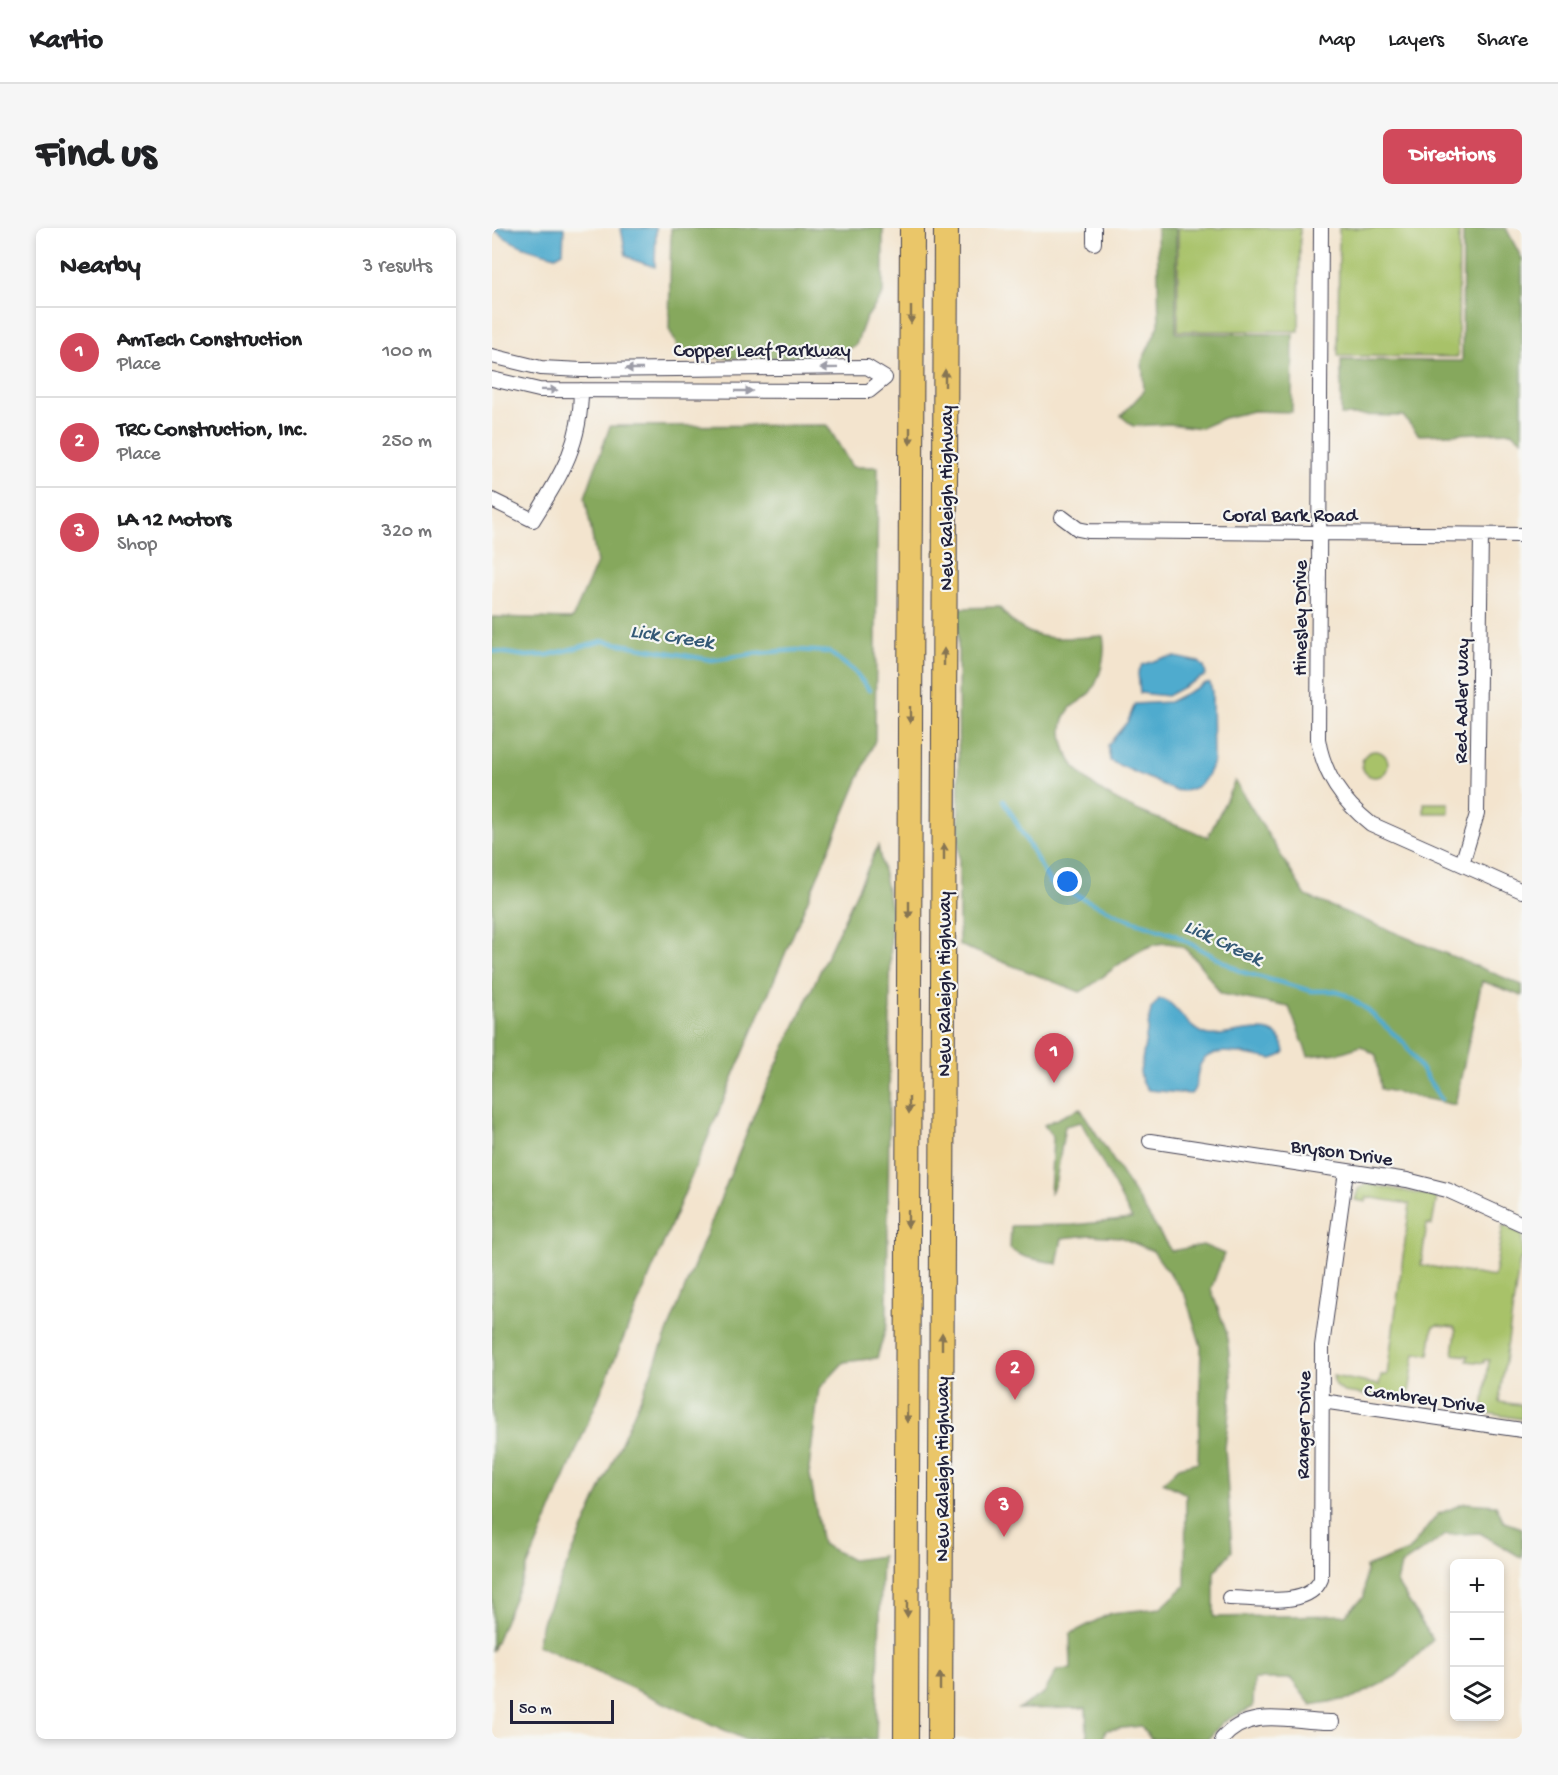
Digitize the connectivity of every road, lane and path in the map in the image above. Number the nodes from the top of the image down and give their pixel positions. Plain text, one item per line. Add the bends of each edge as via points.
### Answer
1 (912, 228) edge
2 (946, 228) edge
3 (1095, 228) edge
4 (1321, 228) edge
5 (1094, 243) dead end
6 (492, 356) edge
7 (885, 378) junction
8 (911, 378) junction
9 (492, 379) edge
10 (581, 390) junction
11 (492, 500) edge
12 (1062, 517) dead end
13 (1318, 533) junction
14 (1481, 535) junction
15 (1522, 535) edge
16 (1462, 864) junction
17 (1522, 891) edge
18 (1150, 1141) dead end
19 (1346, 1171) junction
20 (1522, 1224) edge
21 (1322, 1401) junction
22 (1522, 1430) edge
23 (907, 1526) junction
24 (941, 1526) junction
25 (1229, 1598) dead end
26 (1332, 1722) dead end
27 (906, 1739) edge
28 (940, 1739) edge
29 (1222, 1739) edge

1 -> 8 highway, New Raleigh Highway
24 -> 2 highway, New Raleigh Highway
3 - 5 street
4 - 13 street, Hinesley Drive
7 -> 6 street, Copper Leaf Parkway via 867,367 582,370 541,368
7 - 8 street
10 -> 7 street via 869,391
8 -> 23 highway, New Raleigh Highway
9 -> 10 street via 538,390
10 - 11 street via 579,430 573,449 532,520
12 - 13 street, Coral Bark Road via 1088,531
13 - 14 street, Coral Bark Road
13 - 16 street, Hinesley Drive via 1318,739 1326,770 1352,809 1371,824
14 - 15 street, Coral Bark Road
14 - 16 street, Red Adler Way via 1477,814
16 - 17 street, Hinesley Drive
18 - 19 street, Bryson Drive
19 - 20 street, Bryson Drive via 1448,1190
19 - 21 street, Ranger Drive via 1322,1346
21 - 22 street, Cambrey Drive
21 - 25 street, Ranger Drive via 1318,1586 1301,1598
23 - 24 highway
23 -> 27 highway, New Raleigh Highway
28 -> 24 highway, New Raleigh Highway
26 - 29 street via 1259,1718 1232,1728

